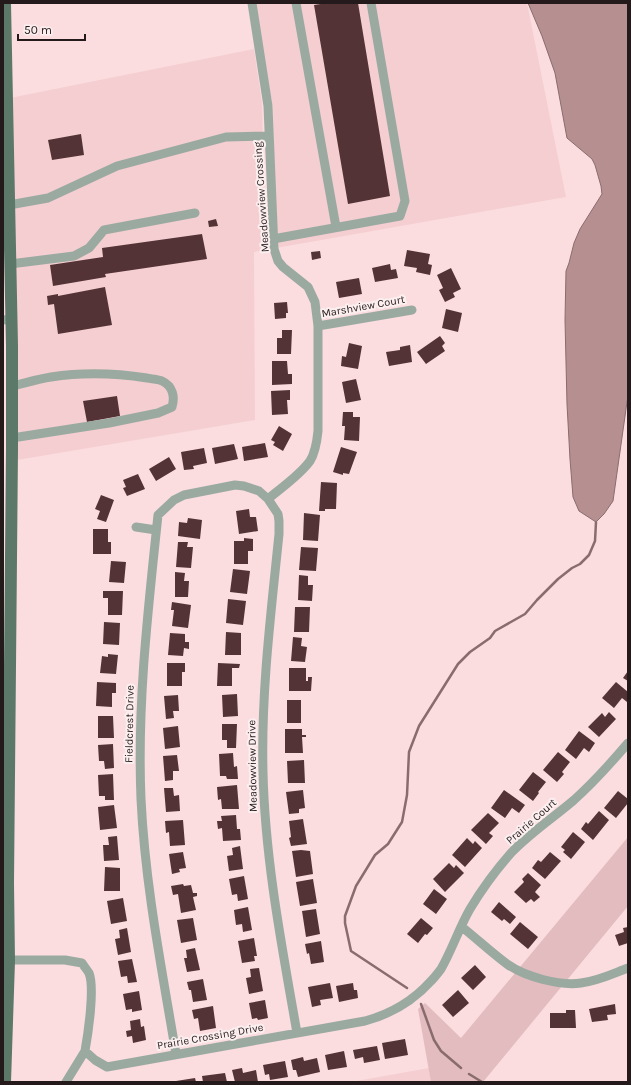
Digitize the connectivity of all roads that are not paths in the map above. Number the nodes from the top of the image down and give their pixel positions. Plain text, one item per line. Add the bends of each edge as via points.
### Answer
1 (5, 3) edge
2 (252, 3) edge
3 (296, 3) edge
4 (371, 3) edge
5 (269, 136) junction
6 (9, 205) junction
7 (195, 213) dead end
8 (336, 227) junction
9 (273, 238) junction
10 (10, 264) junction
11 (412, 310) dead end
12 (7, 319) edge
13 (318, 326) junction
14 (12, 386) junction
15 (12, 438) junction
16 (268, 499) junction
17 (136, 527) dead end
18 (156, 530) junction
19 (628, 743) edge
20 (462, 927) junction
21 (6, 960) edge
22 (628, 968) edge
23 (297, 1033) junction
24 (85, 1051) junction
25 (176, 1054) junction
26 (5, 1082) edge
27 (66, 1082) edge

1 - 6 main road
2 - 5 street, Meadowview Crossing via 266,92
3 - 8 street
4 - 8 street via 405,201 400,216
5 - 6 street via 218,139 117,166 48,198
5 - 9 street, Meadowview Crossing
6 - 10 main road
7 - 10 street via 104,230 89,248 74,256
8 - 9 street
9 - 13 street, Meadowview Crossing via 274,249 282,267 308,287 315,302
10 - 12 main road
11 - 13 street, Marshview Court
12 - 14 main road
13 - 16 street, Meadowview Crossing via 316,445 310,460 296,476
14 - 15 main road
14 - 15 street via 51,377 81,374 131,376 162,381 169,387 174,398 172,407 158,414
15 - 21 main road
16 - 18 street, Fieldcrest Drive via 259,491 235,485 189,493 174,500 158,515
16 - 23 street, Meadowview Drive via 280,521 264,694 265,820 276,912
17 - 18 street
18 - 25 street, Fieldcrest Drive via 141,692 141,799 147,876
19 - 20 street, Prairie Court via 589,786 512,853 482,889
20 - 22 street via 508,965 550,981 583,983
20 - 23 street, Prairie Crossing Drive via 440,971 422,991 400,1007 365,1021
21 - 24 street via 65,960 82,963 89,973 91,984 89,1029
21 - 26 main road
23 - 25 street, Prairie Crossing Drive
24 - 25 street, Prairie Crossing Drive via 107,1067
24 - 27 street

